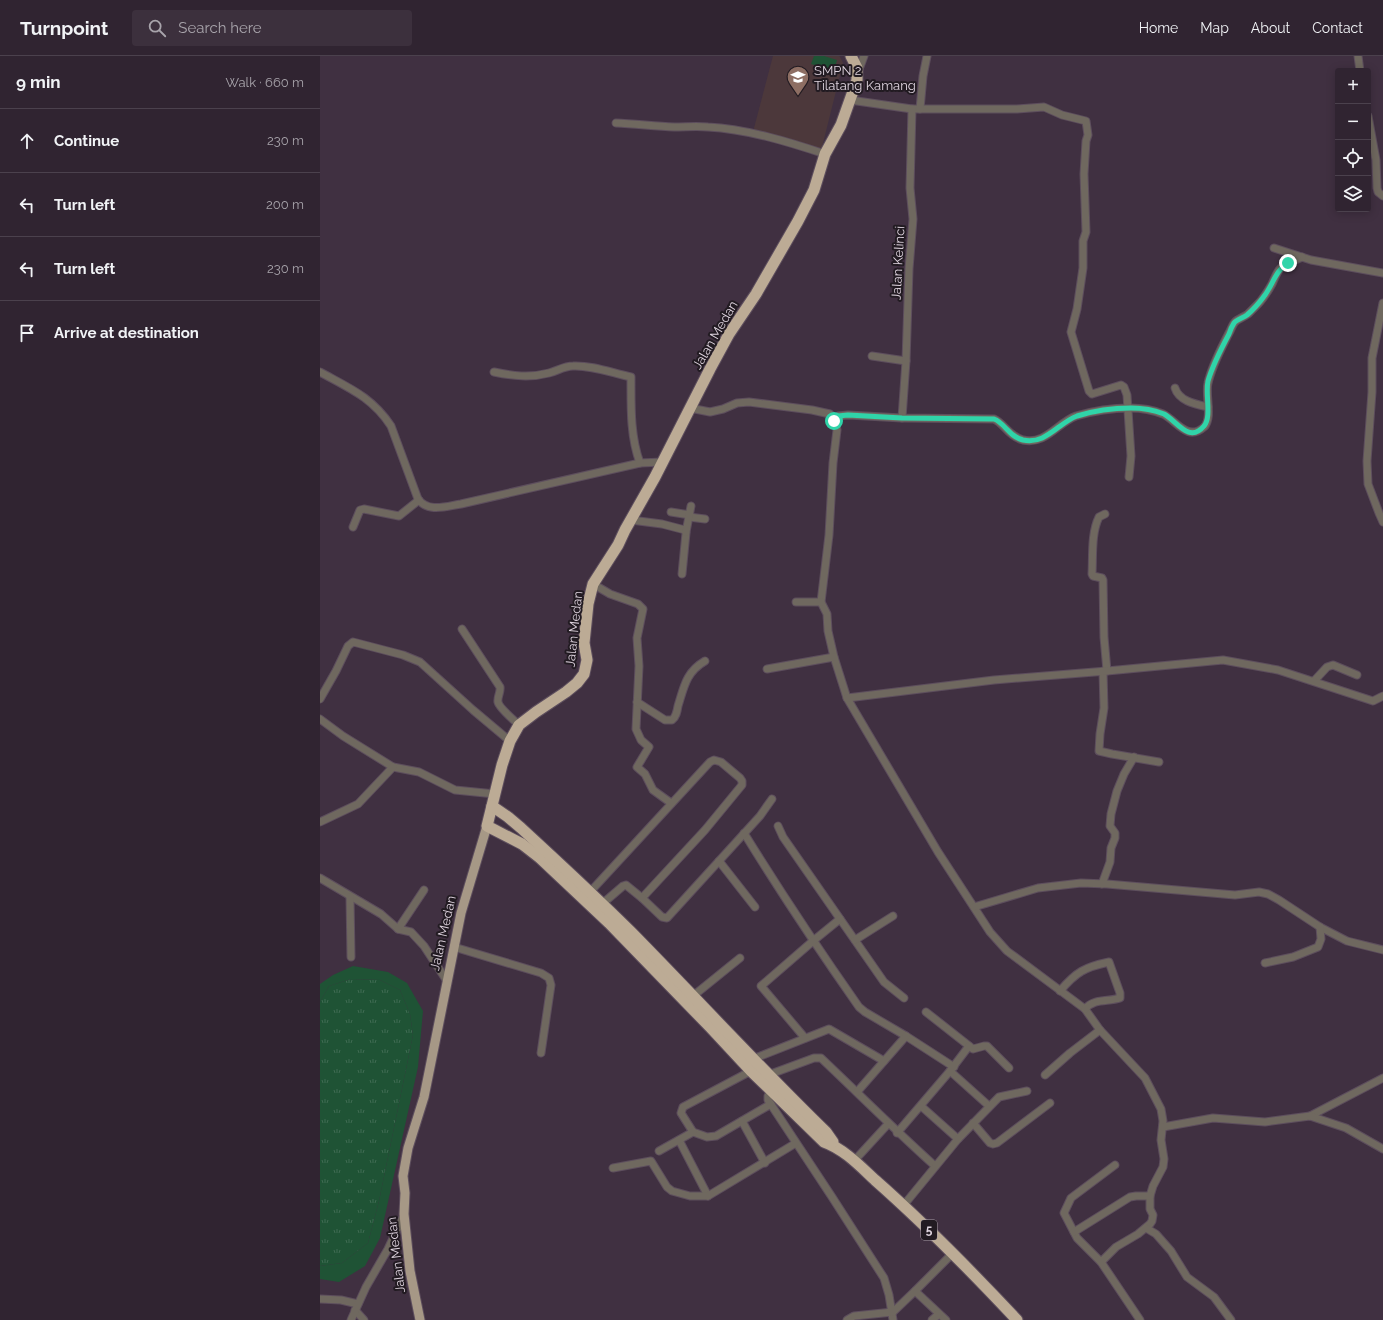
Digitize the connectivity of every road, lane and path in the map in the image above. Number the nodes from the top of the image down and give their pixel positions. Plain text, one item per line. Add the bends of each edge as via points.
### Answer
1 (851, 56) edge
2 (864, 56) edge
3 (927, 56) edge
4 (1358, 56) edge
5 (1360, 68) edge
6 (858, 72) junction
7 (850, 100) junction
8 (916, 109) junction
9 (616, 122) dead end
10 (1371, 132) edge
11 (825, 154) junction
12 (1383, 196) edge
13 (1274, 248) dead end
14 (1302, 257) junction
15 (1383, 273) edge
16 (1383, 303) edge
17 (872, 356) dead end
18 (906, 361) junction
19 (320, 372) edge
20 (494, 372) dead end
21 (1175, 388) dead end
22 (1208, 407) junction
23 (690, 408) junction
24 (1128, 408) junction
25 (902, 418) junction
26 (834, 421) junction
27 (663, 462) junction
28 (640, 463) junction
29 (1129, 477) dead end
30 (419, 500) junction
31 (691, 506) dead end
32 (671, 512) dead end
33 (1105, 514) dead end
34 (690, 516) junction
35 (705, 519) dead end
36 (632, 520) junction
37 (1383, 522) edge
38 (353, 527) dead end
39 (686, 532) junction
40 (682, 574) dead end
41 (593, 584) junction
42 (796, 602) dead end
43 (822, 602) junction
44 (462, 629) dead end
45 (834, 657) junction
46 (705, 661) dead end
47 (766, 669) dead end
48 (1105, 671) junction
49 (1357, 675) dead end
50 (1314, 681) junction
51 (1383, 696) edge
52 (847, 698) junction
53 (320, 699) edge
54 (637, 702) junction
55 (320, 719) edge
56 (519, 725) junction
57 (510, 741) junction
58 (1134, 758) junction
59 (1159, 762) dead end
60 (393, 767) junction
61 (495, 794) junction
62 (772, 799) dead end
63 (671, 803) junction
64 (492, 806) junction
65 (320, 822) edge
66 (486, 826) junction
67 (778, 826) dead end
68 (744, 834) junction
69 (719, 861) junction
70 (320, 878) edge
71 (1102, 884) junction
72 (424, 890) dead end
73 (590, 892) junction
74 (350, 897) junction
75 (642, 898) junction
76 (602, 904) junction
77 (755, 907) dead end
78 (974, 907) junction
79 (893, 916) dead end
80 (840, 920) junction
81 (1320, 927) junction
82 (398, 929) junction
83 (855, 940) junction
84 (813, 941) junction
85 (454, 947) junction
86 (1383, 950) edge
87 (351, 957) dead end
88 (740, 958) dead end
89 (1265, 963) dead end
90 (446, 981) junction
91 (1060, 991) junction
92 (693, 996) junction
93 (904, 998) dead end
94 (1085, 1009) junction
95 (926, 1012) dead end
96 (1100, 1030) junction
97 (906, 1036) junction
98 (726, 1037) junction
99 (805, 1038) junction
100 (969, 1046) junction
101 (541, 1053) dead end
102 (753, 1058) junction
103 (884, 1061) junction
104 (1009, 1068) dead end
105 (952, 1069) junction
106 (751, 1071) junction
107 (1045, 1075) dead end
108 (768, 1076) junction
109 (1383, 1078) edge
110 (775, 1088) junction
111 (1027, 1091) dead end
112 (857, 1092) junction
113 (1050, 1103) dead end
114 (771, 1104) junction
115 (921, 1106) junction
116 (989, 1106) junction
117 (1310, 1116) junction
118 (742, 1121) junction
119 (973, 1123) junction
120 (888, 1124) junction
121 (1163, 1127) junction
122 (693, 1132) junction
123 (897, 1133) junction
124 (958, 1139) junction
125 (680, 1140) junction
126 (796, 1143) junction
127 (1383, 1149) edge
128 (659, 1151) dead end
129 (854, 1161) junction
130 (765, 1163) junction
131 (1115, 1165) dead end
132 (935, 1166) junction
133 (613, 1168) dead end
134 (708, 1196) junction
135 (1150, 1196) junction
136 (903, 1206) junction
137 (404, 1214) junction
138 (1146, 1228) junction
139 (1074, 1232) junction
140 (953, 1253) junction
141 (1101, 1262) junction
142 (916, 1292) junction
143 (320, 1299) edge
144 (357, 1307) junction
145 (893, 1312) junction
146 (939, 1314) junction
147 (351, 1320) edge
148 (364, 1320) edge
149 (420, 1320) edge
150 (847, 1320) edge
151 (893, 1320) edge
152 (932, 1320) edge
153 (946, 1320) edge
154 (1017, 1320) edge
155 (1140, 1320) edge
156 (1231, 1320) edge

1 - 6 highway
2 - 6 street
3 - 8 street, Jalan Kelinci
4 - 5 street
6 - 7 highway, Jalan Medan via 858,80
7 - 8 street
7 - 11 highway, Jalan Medan via 841,125
8 - 18 street, Jalan Kelinci via 910,188 913,219
8 - 24 street via 1044,107 1086,121 1086,232 1077,309 1071,332 1089,391 1092,394 1124,386
9 - 11 street via 726,129 763,136
10 - 12 street via 1376,160 1377,188
11 - 23 highway, Jalan Medan via 814,190 798,221 756,294 729,334
13 - 14 street
14 - 15 street
14 - 22 street via 1280,269 1259,303 1234,323 1210,375 1207,388
16 - 37 street via 1372,358 1367,467 1368,484
17 - 18 street
18 - 25 street, Jalan Kelinci
19 - 30 street via 372,402 385,417 391,426
20 - 28 street via 522,377 552,373 572,366 631,377 632,432
21 - 22 street via 1178,395 1188,402
22 - 24 street via 1206,424 1200,430 1191,432 1160,413
23 - 26 street via 710,412 737,403 749,402 818,411 830,414
23 - 27 highway, Jalan Medan
24 - 25 street via 1076,416 1046,437 1032,440 1022,440 994,419
24 - 29 street via 1131,456
25 - 26 street via 848,415 838,416
26 - 43 street via 837,430
27 - 28 street
27 - 36 highway, Jalan Medan
28 - 30 street via 461,504 431,507
30 - 38 street via 399,516 361,509
31 - 34 street
32 - 34 street
33 - 48 street via 1099,517 1094,538 1092,574 1103,580
34 - 35 street
34 - 39 street
36 - 39 street via 662,524
36 - 41 highway, Jalan Medan
39 - 40 street
41 - 54 street via 610,594 638,604 643,609 637,638
41 - 56 highway, Jalan Medan via 584,644 587,660 584,674 566,692
42 - 43 street
43 - 45 street via 827,614
44 - 56 street via 500,686 499,705
45 - 47 street
45 - 52 street
46 - 54 street via 689,675 672,720 665,720
48 - 50 street via 1223,660 1278,670
48 - 52 street via 994,680
48 - 58 street via 1099,751
49 - 50 street via 1333,665 1327,667
50 - 51 street via 1373,701
52 - 78 street via 938,852
53 - 57 street via 348,646 353,642 420,662
54 - 63 street via 637,730 641,740 648,747 637,766 645,774 653,790
55 - 60 street
56 - 57 highway, Jalan Medan
57 - 61 highway, Jalan Medan
58 - 59 street
58 - 71 street via 1117,791 1111,814 1110,826 1115,838
60 - 61 street via 419,772 455,790
60 - 65 street via 358,804
61 - 64 highway, Jalan Medan
62 - 68 street
63 - 73 street
63 - 75 street via 712,760 720,762 742,781 741,787 705,830
64 - 66 highway, Jalan Medan
64 - 73 highway via 521,828
66 - 85 main road, Jalan Medan
66 - 98 highway via 522,844 540,858
67 - 80 street
68 - 69 street
68 - 84 street
69 - 75 street via 668,918 662,917
69 - 77 street
70 - 74 street
71 - 78 street via 1081,883 1038,888
71 - 81 street via 1235,895 1259,892 1279,900
72 - 82 street
73 - 76 highway
74 - 82 street via 381,914
74 - 87 street
75 - 76 street via 624,885
76 - 92 highway
78 - 91 street via 1006,951
79 - 83 street
80 - 83 street
80 - 84 street
81 - 86 street via 1347,942
81 - 89 street via 1321,939 1318,947 1289,958
82 - 90 street via 411,932 417,938
83 - 93 street via 884,982
84 - 97 street via 861,1008
84 - 99 street via 761,986
85 - 90 main road, Jalan Medan
85 - 101 street via 541,973 549,978 551,985
88 - 92 street
90 - 137 main road, Jalan Medan via 424,1097 406,1155 403,1176
91 - 94 street
91 - 94 street via 1070,979 1086,968 1109,962 1120,998 1095,1002
92 - 98 highway
94 - 96 street
95 - 100 street
96 - 107 street
96 - 121 street via 1145,1078 1161,1109
97 - 103 street
97 - 105 street
98 - 102 highway
98 - 106 highway
99 - 102 street
99 - 103 street via 829,1029
100 - 104 street via 975,1049 986,1046
100 - 105 street
102 - 108 highway
103 - 112 street
105 - 115 street
105 - 116 street
106 - 110 highway
106 - 122 street via 683,1107 681,1113
108 - 110 highway
108 - 112 street via 817,1057
109 - 117 street
110 - 114 street via 767,1097
110 - 129 highway, 5 via 826,1132 835,1146
111 - 116 street via 1001,1096
112 - 120 street
113 - 119 street via 997,1143 990,1143
114 - 118 street
114 - 126 street
115 - 123 street
115 - 124 street
116 - 119 street
117 - 121 street via 1265,1122 1213,1118
117 - 127 street via 1346,1128
118 - 122 street via 714,1137
118 - 130 street
119 - 124 street
120 - 123 street
120 - 129 street
121 - 135 street via 1161,1140 1164,1164
122 - 125 street
123 - 132 street
124 - 132 street
125 - 128 street
125 - 134 street
126 - 130 street
126 - 145 street via 879,1270 888,1289
129 - 136 highway, 5
130 - 134 street
131 - 139 street via 1069,1200 1064,1213
132 - 136 street
133 - 134 street via 651,1161 672,1191 690,1196
135 - 138 street via 1153,1218
135 - 139 street via 1130,1197
136 - 140 highway, 5
137 - 144 street
137 - 149 main road, Jalan Medan via 410,1271
138 - 141 street via 1116,1247
138 - 156 street via 1156,1234 1171,1251 1187,1276 1214,1296
139 - 141 street
140 - 142 street
140 - 154 highway, 5
141 - 155 street
142 - 145 street
142 - 146 street
143 - 144 street via 341,1300
144 - 147 street
144 - 148 street
145 - 150 street via 854,1316
145 - 151 street
146 - 152 street
146 - 153 street

